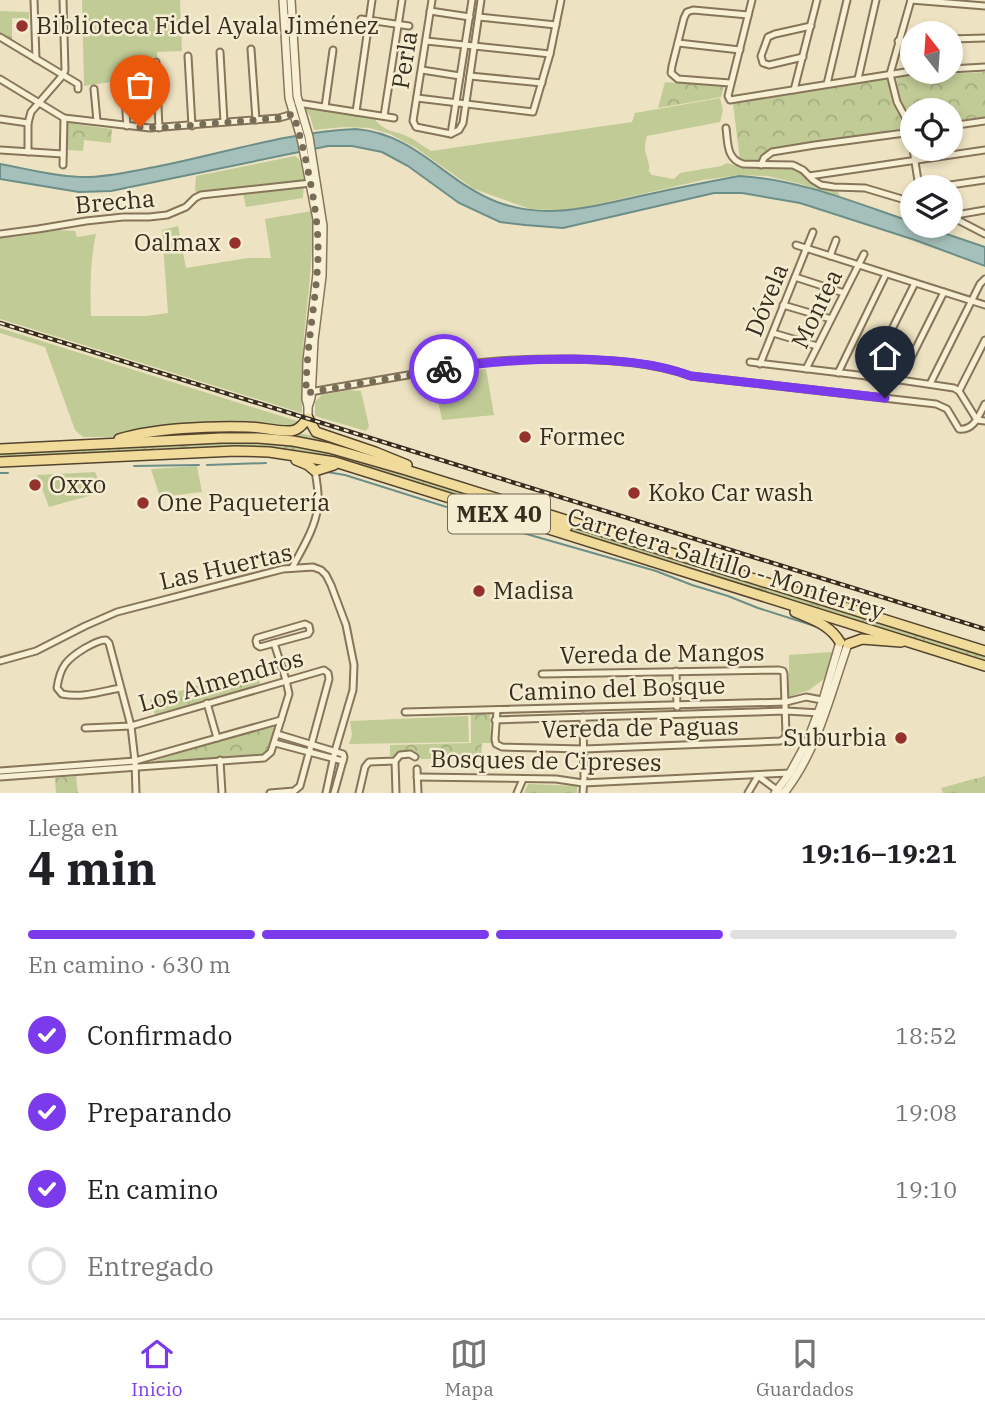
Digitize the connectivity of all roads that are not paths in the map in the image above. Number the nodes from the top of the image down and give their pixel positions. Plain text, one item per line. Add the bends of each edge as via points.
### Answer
1 (34, 0) edge
2 (63, 0) edge
3 (283, 0) edge
4 (290, 0) edge
5 (372, 0) edge
6 (402, 0) edge
7 (432, 0) edge
8 (472, 0) edge
9 (481, 0) edge
10 (561, 0) edge
11 (752, 0) edge
12 (817, 0) edge
13 (847, 0) edge
14 (876, 0) edge
15 (911, 0) edge
16 (985, 6) edge
17 (430, 11) junction
18 (748, 15) junction
19 (470, 17) junction
20 (479, 17) junction
21 (362, 19) dead end
22 (369, 20) junction
23 (399, 24) junction
24 (556, 25) junction
25 (409, 26) dead end
26 (811, 26) junction
27 (289, 33) junction
28 (0, 37) edge
29 (985, 38) edge
30 (963, 39) edge
31 (426, 41) junction
32 (898, 41) joint
33 (678, 43) junction
34 (465, 45) junction
35 (474, 46) junction
36 (251, 49) dead end
37 (333, 50) dead end
38 (740, 50) junction
39 (220, 51) dead end
40 (550, 54) junction
41 (188, 56) dead end
42 (803, 57) junction
43 (36, 59) junction
44 (156, 62) dead end
45 (985, 67) edge
46 (963, 68) edge
47 (422, 70) junction
48 (900, 73) edge
49 (891, 74) junction
50 (62, 75) junction
51 (460, 76) junction
52 (470, 76) junction
53 (0, 79) edge
54 (858, 79) junction
55 (542, 83) junction
56 (730, 83) junction
57 (124, 84) dead end
58 (827, 85) junction
59 (78, 89) dead end
60 (94, 89) dead end
61 (794, 90) junction
62 (417, 98) junction
63 (38, 102) junction
64 (298, 103) junction
65 (456, 104) junction
66 (466, 105) junction
67 (900, 105) edge
68 (326, 107) junction
69 (356, 112) junction
70 (384, 116) junction
71 (64, 118) junction
72 (297, 118) junction
73 (394, 118) dead end
74 (0, 119) edge
75 (256, 120) junction
76 (97, 121) junction
77 (985, 121) edge
78 (224, 122) junction
79 (28, 123) junction
80 (963, 124) edge
81 (127, 126) junction
82 (192, 126) junction
83 (159, 128) junction
84 (726, 128) dead end
85 (451, 134) junction
86 (900, 134) edge
87 (0, 150) edge
88 (985, 150) edge
89 (28, 152) junction
90 (963, 153) edge
91 (63, 154) junction
92 (908, 161) edge
93 (63, 165) dead end
94 (761, 165) junction
95 (311, 171) junction
96 (809, 176) junction
97 (985, 180) edge
98 (311, 183) junction
99 (963, 183) edge
100 (900, 198) edge
101 (985, 210) edge
102 (963, 214) edge
103 (963, 223) edge
104 (813, 232) dead end
105 (0, 234) edge
106 (985, 234) edge
107 (836, 240) dead end
108 (796, 245) dead end
109 (806, 248) junction
110 (864, 254) dead end
111 (830, 256) junction
112 (858, 265) junction
113 (886, 274) junction
114 (795, 276) junction
115 (985, 279) edge
116 (915, 283) junction
117 (944, 292) junction
118 (317, 293) junction
119 (844, 293) junction
120 (972, 301) junction
121 (783, 305) junction
122 (985, 305) edge
123 (831, 319) junction
124 (773, 333) junction
125 (985, 340) edge
126 (817, 346) junction
127 (750, 362) dead end
128 (760, 364) junction
129 (806, 369) junction
130 (838, 373) junction
131 (868, 376) junction
132 (900, 380) junction
133 (930, 384) junction
134 (959, 391) junction
135 (308, 392) junction
136 (985, 404) edge
137 (308, 418) junction
138 (977, 421) junction
139 (985, 421) edge
140 (107, 443) junction
141 (0, 449) edge
142 (268, 452) junction
143 (0, 462) edge
144 (346, 466) junction
145 (315, 471) junction
146 (426, 477) junction
147 (504, 516) junction
148 (617, 537) junction
149 (631, 555) junction
150 (711, 566) junction
151 (292, 568) junction
152 (782, 603) junction
153 (906, 640) junction
154 (274, 643) junction
155 (844, 643) junction
156 (985, 651) edge
157 (0, 661) edge
158 (985, 666) edge
159 (676, 671) junction
160 (542, 674) dead end
161 (286, 680) junction
162 (120, 688) junction
163 (826, 701) junction
164 (786, 702) junction
165 (207, 703) junction
166 (677, 705) junction
167 (497, 710) junction
168 (405, 712) dead end
169 (786, 712) junction
170 (677, 714) junction
171 (822, 714) junction
172 (583, 717) junction
173 (281, 720) junction
174 (495, 720) junction
175 (131, 726) junction
176 (85, 728) dead end
177 (277, 734) junction
178 (217, 738) junction
179 (275, 743) junction
180 (312, 744) junction
181 (584, 749) junction
182 (335, 751) junction
183 (310, 752) junction
184 (415, 757) dead end
185 (333, 758) junction
186 (343, 758) junction
187 (220, 760) junction
188 (395, 761) junction
189 (135, 764) junction
190 (417, 769) dead end
191 (0, 771) edge
192 (790, 773) junction
193 (758, 776) junction
194 (0, 777) edge
195 (417, 777) junction
196 (523, 779) junction
197 (583, 783) junction
198 (779, 792) edge
199 (136, 793) edge
200 (222, 793) edge
201 (270, 793) edge
202 (326, 793) edge
203 (334, 793) edge
204 (359, 793) edge
205 (396, 793) edge
206 (418, 793) edge
207 (517, 793) edge
208 (583, 793) edge
209 (748, 793) edge

1 - 43 street
2 - 50 street
3 - 27 street
4 - 27 street
5 - 22 street
6 - 23 street
7 - 17 street, Perla
8 - 19 street
9 - 20 street
10 - 24 street
11 - 18 street
12 - 26 street
13 - 58 street
14 - 54 street
15 - 16 street
15 - 32 street
17 - 19 street
17 - 31 street, Perla
18 - 33 street via 687,12
18 - 38 street
19 - 34 street
20 - 24 street
20 - 35 street
21 - 22 street
22 - 23 street
22 - 69 street
23 - 25 street
23 - 70 street
24 - 40 street
26 - 42 street
26 - 42 street via 771,35 761,59 769,65
27 - 64 street
27 - 72 street via 289,98
28 - 43 street
29 - 30 street
31 - 34 street
31 - 47 street, Perla
32 - 49 street
33 - 38 street
33 - 56 street via 671,69 678,79
34 - 35 street
34 - 51 street
35 - 40 street
35 - 52 street
36 - 75 street
37 - 68 street
38 - 56 street
39 - 78 street
40 - 55 street
41 - 82 street
42 - 61 street
43 - 50 street
44 - 83 street
45 - 46 street
47 - 51 street
47 - 62 street, Perla
48 - 49 street
49 - 54 street
49 - 67 street
50 - 59 street via 78,84
50 - 63 street
51 - 65 street
52 - 55 street
52 - 66 street
53 - 63 street
54 - 58 street
55 - 66 street via 533,112
56 - 61 street via 727,96 732,100
57 - 81 street
58 - 61 street
60 - 76 street
62 - 65 street
62 - 85 street, Perla via 414,126
63 - 71 street
63 - 79 street
64 - 68 street
64 - 72 street
65 - 66 street
65 - 85 street
66 - 85 street via 462,126
68 - 69 street
69 - 70 street
70 - 73 street
71 - 76 street
71 - 91 street
72 - 75 street
72 - 95 street via 309,137
74 - 79 street
75 - 78 street
76 - 81 street
77 - 80 street
78 - 82 street
79 - 89 street
81 - 83 street
82 - 83 street
84 - 94 street via 733,160
86 - 94 street via 772,152
87 - 89 street
88 - 90 street
89 - 91 street
91 - 93 street
92 - 96 street
94 - 96 street via 793,165
95 - 98 street
95 - 118 street via 323,226
96 - 100 street via 821,185 865,188
97 - 99 street
98 - 105 street, Brecha via 201,195 182,209 157,216 86,220
98 - 118 street via 317,227
101 - 102 street
103 - 106 street
104 - 109 street, Dóvela
107 - 111 street
108 - 109 street
109 - 111 street
109 - 114 street, Dóvela
110 - 112 street, Montea
111 - 112 street
112 - 113 street
112 - 119 street, Montea
113 - 116 street
113 - 130 street
114 - 119 street
114 - 121 street, Dóvela
115 - 120 street
116 - 117 street
116 - 131 street
117 - 120 street
117 - 132 street
118 - 135 street
119 - 123 street, Montea
120 - 122 street
120 - 133 street
121 - 123 street
121 - 124 street, Dóvela
123 - 126 street, Montea
124 - 126 street
124 - 128 street, Dóvela
125 - 134 street
126 - 129 street, Montea
127 - 128 street
128 - 129 street
129 - 130 street
130 - 131 street
131 - 132 street
132 - 133 street
133 - 134 street
134 - 138 street
135 - 137 street
135 - 138 street via 497,360 603,360 673,369 691,376 936,404 947,409 962,430
136 - 138 street
137 - 140 main road via 293,430 158,431
137 - 146 main road via 316,432 375,452
138 - 139 street
140 - 141 main road, Carretera Saltillo - Monterrey / MEX 40
140 - 146 main road, Carretera Saltillo - Monterrey / MEX 40 via 284,440 329,448
142 - 143 main road, Carretera Saltillo - Monterrey / MEX 40
142 - 144 main road, Carretera Saltillo - Monterrey / MEX 40
142 - 145 main road via 301,461
144 - 145 main road
144 - 147 main road, Carretera Saltillo - Monterrey / MEX 40
145 - 151 street via 316,516
146 - 148 main road, Carretera Saltillo - Monterrey / MEX 40
147 - 148 main road via 514,511
147 - 149 main road, Carretera Saltillo - Monterrey / MEX 40
148 - 150 main road, Carretera Saltillo - Monterrey / MEX 40
149 - 150 main road via 695,572
149 - 152 main road, Carretera Saltillo - Monterrey / MEX 40
150 - 156 main road, Carretera Saltillo - Monterrey / MEX 40
151 - 157 street, Las Huertas via 117,612 36,651
151 - 182 street, Las Huertas via 313,567 326,575 351,645 353,690
152 - 153 main road, Carretera Saltillo - Monterrey / MEX 40
152 - 155 main road via 824,624
153 - 155 main road
153 - 158 main road, Carretera Saltillo - Monterrey / MEX 40
154 - 154 street via 307,634 309,626 256,641 260,646
154 - 161 street
155 - 163 street
159 - 160 street, Vereda de Mangos
159 - 164 street, Vereda de Mangos via 783,671
159 - 166 street
161 - 165 street, Los Almendros
161 - 173 street via 289,694
161 - 180 street, Los Almendros via 320,670 329,676
162 - 162 street via 106,640 67,660 57,688 70,696
162 - 175 street
163 - 164 street, Camino del Bosque via 806,697
163 - 171 street
164 - 166 street, Camino del Bosque
164 - 169 street
165 - 175 street, Los Almendros
165 - 178 street
166 - 167 street, Camino del Bosque
166 - 170 street
167 - 168 street, Camino del Bosque
167 - 174 street
169 - 170 street, Camino del Bosque
169 - 171 street, Camino del Bosque
169 - 181 street, Vereda de Paguas via 786,736 780,741
170 - 172 street, Camino del Bosque
171 - 192 street
171 - 198 street via 797,777
172 - 174 street, Camino del Bosque
172 - 181 street
173 - 177 street
173 - 178 street
174 - 181 street, Vereda de Paguas via 496,744 502,747
175 - 176 street, Los Almendros
175 - 189 street
177 - 179 street
177 - 180 street
178 - 189 street
179 - 183 street
179 - 187 street via 264,758
180 - 182 street
180 - 183 street, Los Almendros
181 - 197 street
182 - 185 street, Las Huertas
182 - 186 street
183 - 185 street
183 - 201 street, Los Almendros via 298,790
184 - 188 street via 400,754
185 - 186 street
185 - 202 street, Las Huertas
186 - 203 street
187 - 189 street
187 - 200 street
188 - 204 street via 369,762
188 - 205 street
189 - 191 street
189 - 194 street
189 - 199 street
190 - 195 street
192 - 193 street, Bosques de Cipreses
192 - 198 street
193 - 197 street, Bosques de Cipreses
193 - 198 street
193 - 209 street
195 - 196 street, Bosques de Cipreses
195 - 206 street
196 - 197 street, Bosques de Cipreses
196 - 207 street
197 - 208 street

